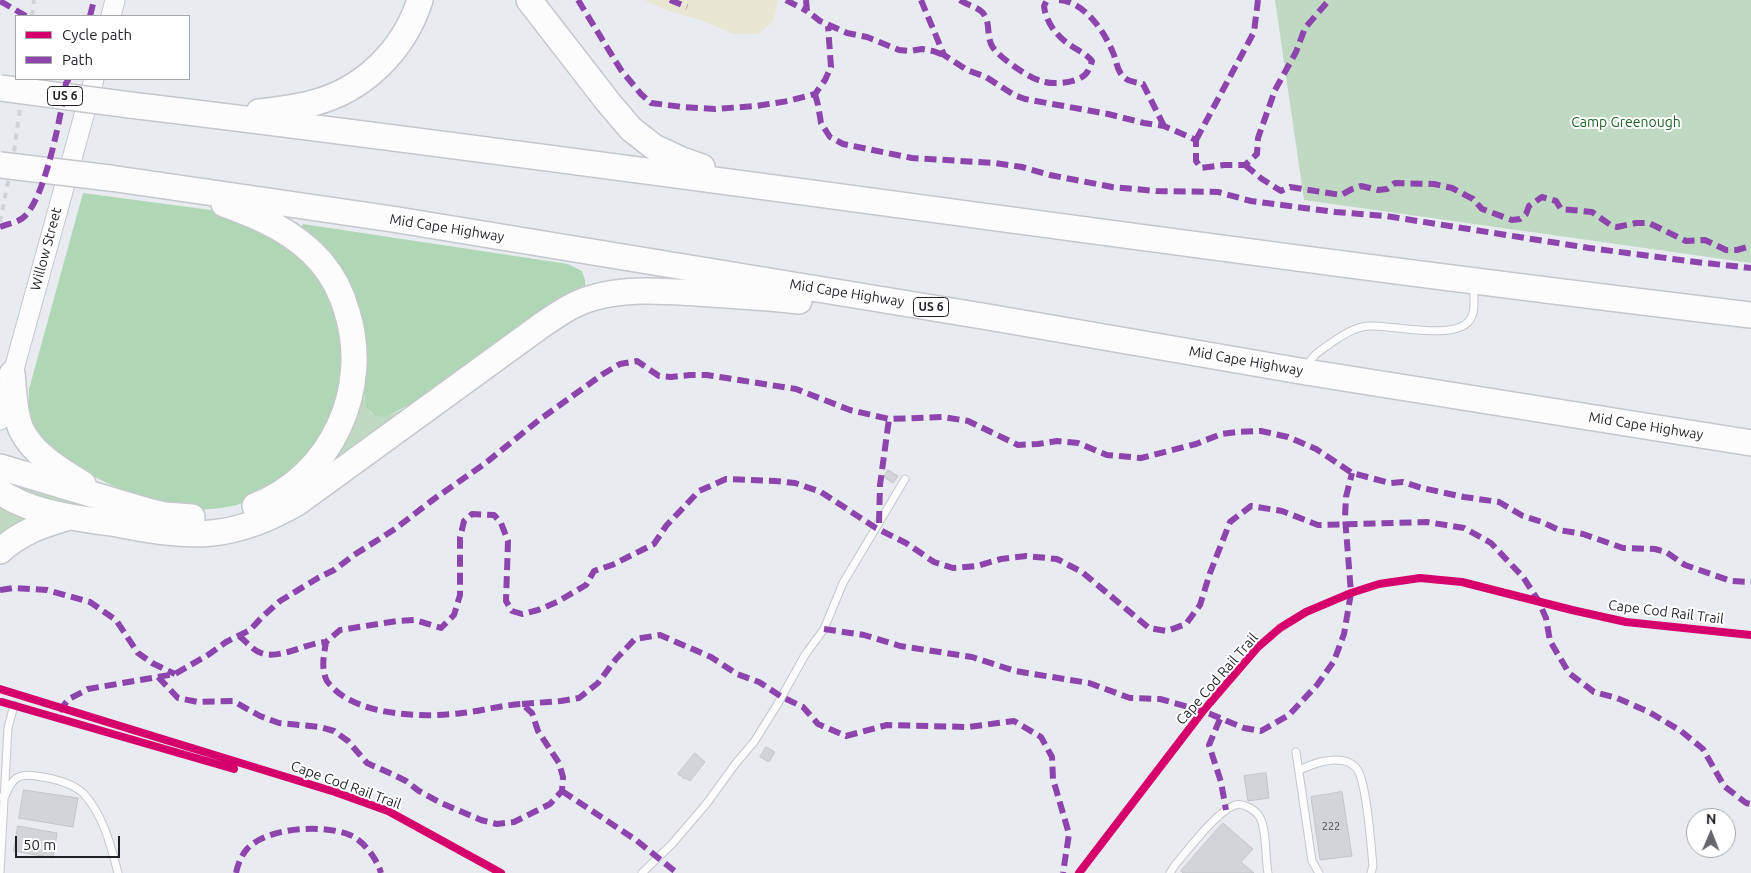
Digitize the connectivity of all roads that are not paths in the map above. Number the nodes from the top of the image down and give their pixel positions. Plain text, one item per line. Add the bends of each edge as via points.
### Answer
1 (115, 0) edge
2 (420, 0) edge
3 (529, 0) edge
4 (111, 15) edge
5 (94, 80) edge
6 (0, 88) edge
7 (223, 116) junction
8 (0, 164) edge
9 (749, 184) junction
10 (174, 187) junction
11 (1473, 281) junction
12 (1751, 315) edge
13 (988, 316) junction
14 (1306, 372) junction
15 (12, 374) junction
16 (0, 420) edge
17 (1751, 443) edge
18 (0, 467) edge
19 (905, 479) dead end
20 (0, 492) edge
21 (103, 498) junction
22 (69, 516) junction
23 (0, 551) edge
24 (14, 705) dead end
25 (1296, 752) dead end
26 (1299, 770) junction
27 (3, 796) edge
28 (0, 873) edge
29 (118, 873) edge
30 (642, 873) edge
31 (1170, 873) edge
32 (1268, 873) edge
33 (1319, 873) edge
34 (1371, 873) edge

1 - 4 main road
2 - 7 highway via 403,38 388,57 370,75 342,93 299,106
3 - 9 highway via 620,117 642,139 682,160
5 - 15 main road, Willow Street
6 - 7 highway, US 6, bridge
7 - 9 highway, US 6
8 - 10 highway, Mid Cape Highway / US 6, bridge
9 - 11 highway, US 6
10 - 13 highway, Mid Cape Highway / US 6 via 392,219
10 - 21 highway via 267,221 296,239 321,262 339,289 351,324 352,392 338,428 319,458 280,494 262,503 212,517 180,517
11 - 12 highway, US 6
11 - 14 lane via 1473,314 1462,327 1436,331 1383,325 1359,327 1315,354
13 - 14 highway, Mid Cape Highway / US 6
13 - 22 highway via 646,290 609,294 591,298 561,313 312,493 266,520 230,530 191,534
14 - 17 highway, Mid Cape Highway / US 6
15 - 16 main road, Willow Street
15 - 21 highway via 19,420 31,444 51,463
18 - 21 highway
19 - 30 lane via 843,583 824,629 754,742 672,844
20 - 22 highway via 38,510
22 - 23 highway via 28,531
24 - 27 lane via 8,728
25 - 26 lane
26 - 33 lane via 1312,861
26 - 34 lane via 1320,761 1348,762 1357,768 1363,785 1373,866
27 - 28 lane
27 - 29 lane via 11,782 26,775 58,781 82,792 100,821
31 - 32 lane via 1216,818 1237,804 1247,806 1260,816

